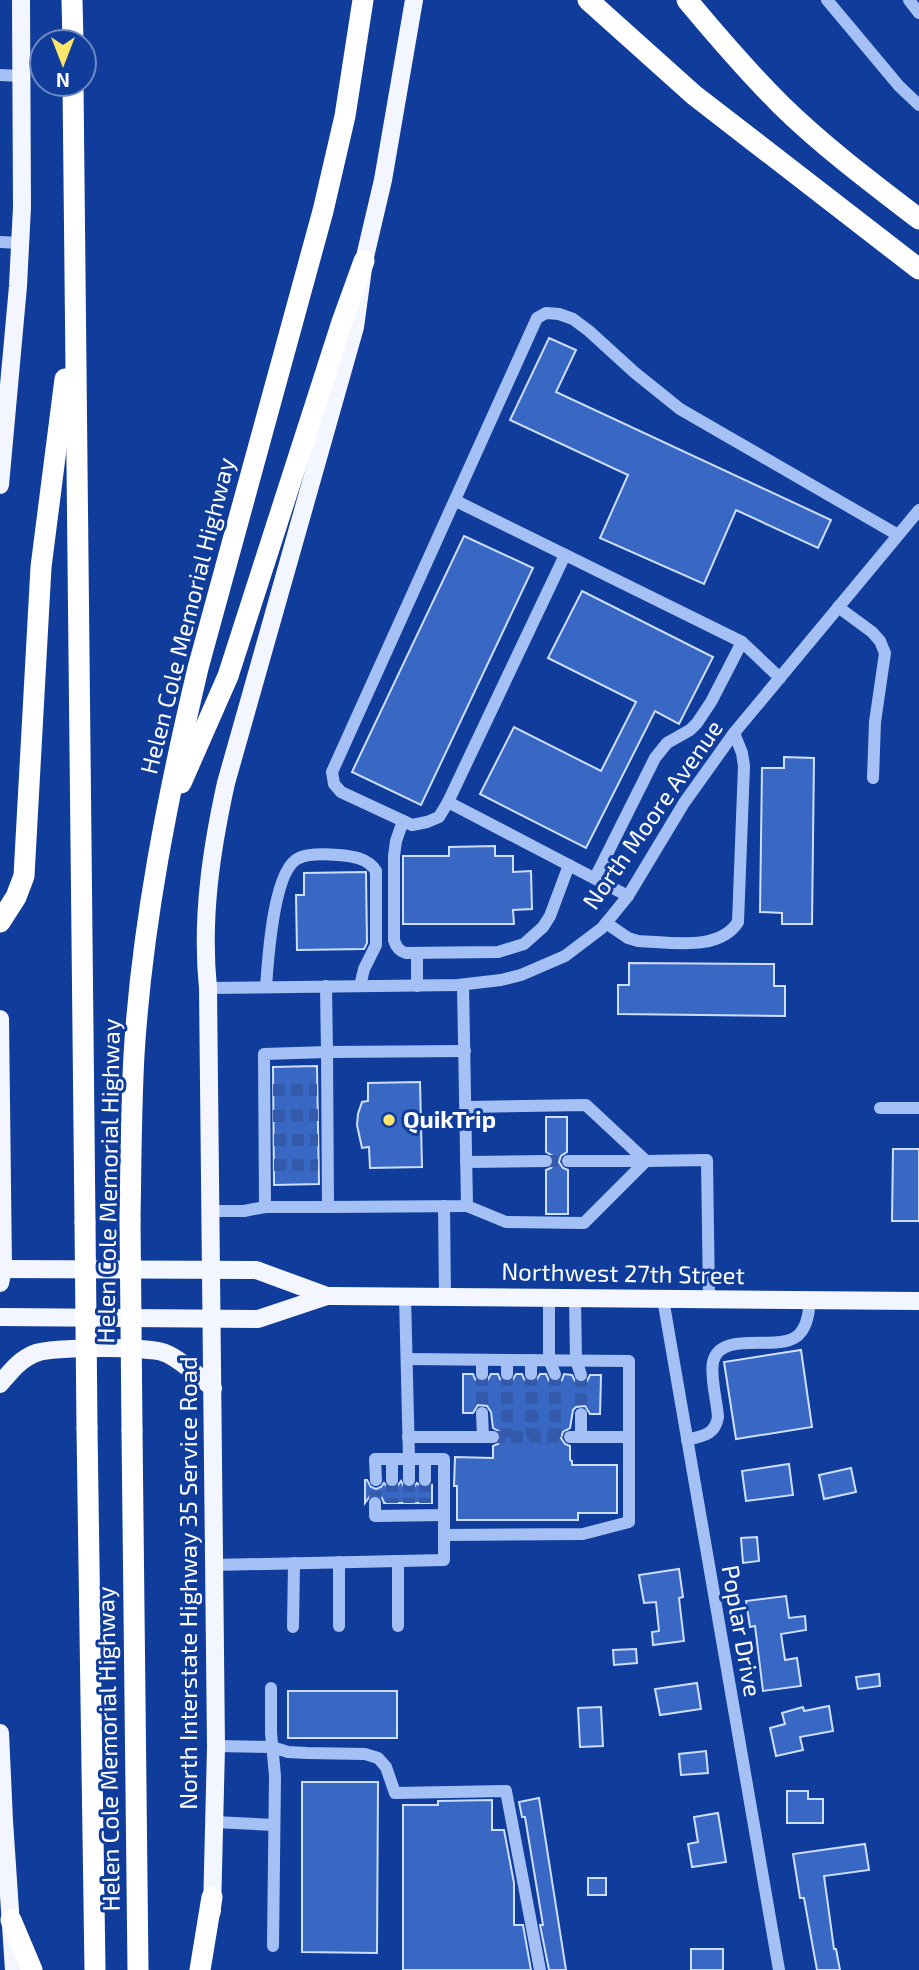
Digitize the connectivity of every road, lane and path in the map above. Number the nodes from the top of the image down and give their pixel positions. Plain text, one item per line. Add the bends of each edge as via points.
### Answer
1 (22, 0) edge
2 (72, 0) edge
3 (363, 0) edge
4 (414, 0) edge
5 (588, 0) edge
6 (687, 0) edge
7 (827, 0) edge
8 (909, 0) edge
9 (919, 13) edge
10 (73, 28) edge
11 (0, 75) edge
12 (22, 76) junction
13 (73, 98) edge
14 (919, 105) edge
15 (919, 219) edge
16 (0, 242) edge
17 (20, 243) junction
18 (365, 261) junction
19 (919, 270) edge
20 (75, 301) junction
21 (1, 458) edge
22 (0, 485) edge
23 (456, 501) junction
24 (919, 510) edge
25 (898, 535) junction
26 (565, 555) junction
27 (838, 607) junction
28 (742, 642) junction
29 (780, 678) junction
30 (734, 733) junction
31 (873, 778) dead end
32 (448, 802) junction
33 (165, 820) junction
34 (403, 821) junction
35 (569, 865) junction
36 (595, 878) junction
37 (628, 896) junction
38 (0, 922) edge
39 (606, 923) junction
40 (417, 953) junction
41 (417, 985) junction
42 (463, 985) junction
43 (326, 986) junction
44 (359, 986) junction
45 (266, 987) junction
46 (208, 988) junction
47 (0, 1019) edge
48 (465, 1051) junction
49 (327, 1052) junction
50 (466, 1107) junction
51 (880, 1108) dead end
52 (919, 1108) edge
53 (1, 1153) edge
54 (546, 1161) tunnel mouth
55 (568, 1161) tunnel mouth
56 (646, 1161) junction
57 (466, 1162) junction
58 (444, 1206) junction
59 (467, 1206) junction
60 (328, 1207) junction
61 (265, 1208) junction
62 (211, 1211) junction
63 (211, 1269) junction
64 (1, 1274) edge
65 (327, 1296) junction
66 (405, 1296) junction
67 (445, 1297) junction
68 (549, 1298) junction
69 (575, 1298) junction
70 (663, 1299) junction
71 (709, 1299) junction
72 (810, 1300) junction
73 (919, 1301) edge
74 (0, 1317) edge
75 (212, 1319) junction
76 (407, 1359) junction
77 (482, 1360) junction
78 (507, 1360) junction
79 (531, 1360) junction
80 (550, 1360) junction
81 (576, 1360) junction
82 (482, 1374) tunnel mouth
83 (507, 1374) tunnel mouth
84 (531, 1374) tunnel mouth
85 (555, 1374) tunnel mouth
86 (581, 1375) tunnel mouth
87 (0, 1384) edge
88 (213, 1388) junction
89 (482, 1413) tunnel mouth
90 (581, 1414) tunnel mouth
91 (408, 1437) junction
92 (629, 1437) junction
93 (687, 1440) junction
94 (392, 1460) junction
95 (409, 1460) junction
96 (425, 1460) junction
97 (376, 1480) tunnel mouth
98 (391, 1480) tunnel mouth
99 (409, 1480) tunnel mouth
100 (425, 1480) tunnel mouth
101 (375, 1503) dead end
102 (444, 1515) junction
103 (444, 1535) junction
104 (398, 1561) junction
105 (339, 1562) junction
106 (294, 1563) junction
107 (215, 1565) junction
108 (339, 1626) dead end
109 (398, 1626) dead end
110 (293, 1627) dead end
111 (271, 1688) dead end
112 (0, 1733) edge
113 (216, 1746) junction
114 (272, 1747) junction
115 (2, 1821) edge
116 (214, 1822) junction
117 (274, 1825) junction
118 (212, 1897) junction
119 (11, 1920) junction
120 (273, 1946) dead end
121 (14, 1970) edge
122 (32, 1970) edge
123 (95, 1970) edge
124 (138, 1970) edge
125 (200, 1970) edge
126 (211, 1970) edge
127 (540, 1970) edge
128 (779, 1970) edge

1 - 12 main road
2 - 10 highway
3 - 33 highway, Helen Cole Memorial Highway via 345,116 323,211 198,668
4 - 18 main road, North Interstate Highway 35 Service Road
5 - 19 highway via 694,96
6 - 15 highway via 782,106
7 - 14 street
8 - 9 street
11 - 12 street
12 - 17 main road
13 - 20 highway, Helen Cole Memorial Highway
16 - 17 street
17 - 21 main road
18 - 33 highway via 228,676
18 - 46 main road, North Interstate Highway 35 Service Road via 355,327 215,833 207,904
20 - 38 highway via 41,567 24,876
20 - 123 highway, Helen Cole Memorial Highway, bridge
21 - 22 main road
23 - 25 street via 537,318 559,314 589,331 680,409
23 - 26 street
23 - 34 street via 332,772 341,792
24 - 25 street, North Moore Avenue
25 - 27 street, North Moore Avenue
26 - 28 street
26 - 32 street
27 - 29 street, North Moore Avenue
27 - 31 street via 872,632 885,653
28 - 29 street
28 - 36 street via 697,723 667,743 656,758
29 - 30 street, North Moore Avenue
30 - 37 street, North Moore Avenue via 684,803
30 - 39 street via 744,766 738,922 734,928 709,942 638,942
32 - 34 street via 439,817 412,825
32 - 35 street
33 - 124 highway, Helen Cole Memorial Highway, bridge via 136,1031 131,1147
34 - 40 street via 394,856 394,940 401,952
35 - 36 street
35 - 40 street via 550,916 524,944 498,952
36 - 37 street
37 - 39 street, North Moore Avenue
39 - 42 street, North Moore Avenue via 545,966 501,980
40 - 41 street
41 - 42 street, North Moore Avenue
41 - 44 street, North Moore Avenue
42 - 48 street
43 - 44 street, North Moore Avenue
43 - 45 street, North Moore Avenue
43 - 49 street
44 - 45 street via 376,945 376,871 372,864 352,856 327,854 300,858 281,880
45 - 46 street, North Moore Avenue
46 - 62 main road, North Interstate Highway 35 Service Road
47 - 53 main road
48 - 49 street
48 - 50 street
49 - 60 street via 322,1115
49 - 61 street via 264,1054 269,1090
50 - 56 street via 586,1105
50 - 57 street
51 - 52 street
53 - 64 main road
54 - 57 street
55 - 56 street
56 - 59 street via 584,1223 506,1222
56 - 71 street via 707,1160
57 - 59 street
58 - 59 street
58 - 60 street
58 - 67 street
60 - 61 street
61 - 62 street
62 - 63 main road, North Interstate Highway 35 Service Road
63 - 64 main road, Northwest 27th Street
63 - 65 main road, Northwest 27th Street via 256,1270
63 - 75 main road, North Interstate Highway 35 Service Road
65 - 66 main road, Northwest 27th Street
65 - 75 main road, Northwest 27th Street via 258,1319
66 - 67 main road, Northwest 27th Street
66 - 76 street
67 - 68 main road, Northwest 27th Street
68 - 69 main road, Northwest 27th Street
68 - 80 street
69 - 70 main road, Northwest 27th Street
69 - 81 street
70 - 71 main road, Northwest 27th Street
70 - 93 street, Poplar Drive
71 - 72 main road, Northwest 27th Street
72 - 73 main road, Northwest 27th Street
72 - 93 street via 804,1326 796,1337 732,1344 718,1352 713,1362 717,1424 708,1435
74 - 75 main road, Northwest 27th Street
75 - 88 main road, North Interstate Highway 35 Service Road
76 - 77 street
76 - 91 street
77 - 78 street
77 - 82 street
78 - 79 street
78 - 83 street
79 - 80 street
79 - 84 street
80 - 81 street
80 - 85 street
81 - 86 street
81 - 92 street via 629,1361
87 - 88 main road via 16,1365 44,1351 154,1349 173,1357
88 - 107 main road, North Interstate Highway 35 Service Road
89 - 91 street via 488,1437
90 - 92 street via 575,1437
91 - 95 street
92 - 103 street via 629,1522 583,1534
93 - 128 street, Poplar Drive
94 - 95 street
94 - 97 street via 375,1460
94 - 98 street
95 - 96 street
95 - 99 street
96 - 100 street
96 - 102 street via 444,1460
101 - 102 street via 375,1516 392,1509 425,1509
102 - 103 street
103 - 104 street via 444,1560
104 - 105 street
104 - 109 street
105 - 106 street
105 - 108 street
106 - 107 street
106 - 110 street
107 - 113 main road, North Interstate Highway 35 Service Road
111 - 114 street
112 - 115 main road
113 - 114 street
113 - 116 main road, North Interstate Highway 35 Service Road
114 - 117 street
114 - 127 street via 378,1758 395,1793 506,1791
115 - 119 main road
116 - 117 street
116 - 118 main road, North Interstate Highway 35 Service Road
117 - 120 street
118 - 125 highway
118 - 126 main road, North Interstate Highway 35 Service Road
119 - 121 main road
119 - 122 highway

